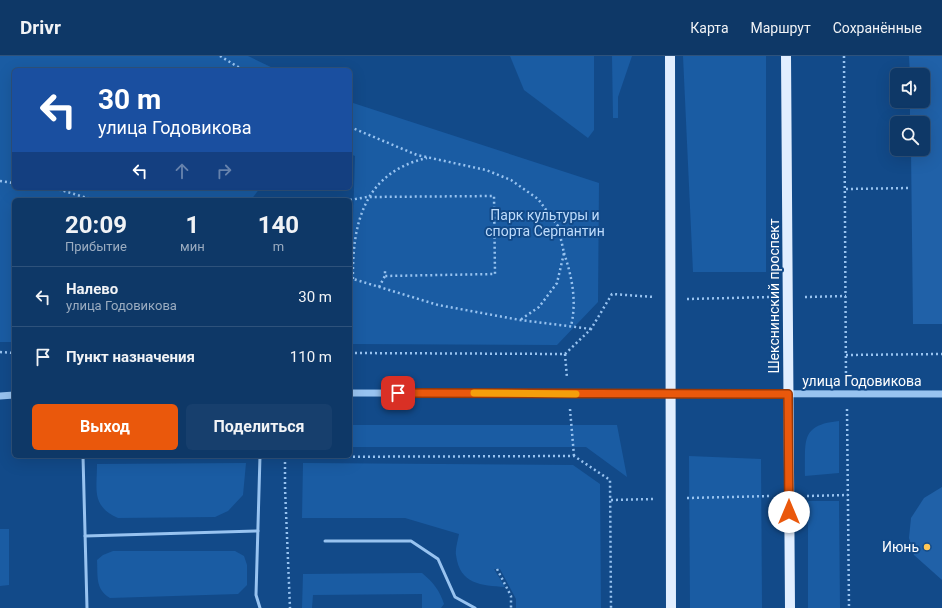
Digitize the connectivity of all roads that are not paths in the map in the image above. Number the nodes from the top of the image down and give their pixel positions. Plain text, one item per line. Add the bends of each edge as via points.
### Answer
1 (670, 56) edge
2 (786, 56) edge
3 (352, 393) edge
4 (670, 394) junction
5 (788, 394) junction
6 (942, 394) edge
7 (0, 396) edge
8 (12, 396) edge
9 (83, 458) edge
10 (260, 458) edge
11 (258, 530) junction
12 (85, 536) junction
13 (325, 541) dead end
14 (87, 608) edge
15 (260, 608) edge
16 (475, 608) edge
17 (671, 608) edge
18 (790, 608) edge

1 - 4 main road
2 - 5 main road, Шекснинский проспект
3 - 4 street, улица Годовикова
4 - 5 street, улица Годовикова
4 - 17 main road
5 - 6 street, улица Годовикова
5 - 18 main road, Шекснинский проспект
7 - 8 street
9 - 12 lane
10 - 11 lane
11 - 12 lane
11 - 15 lane via 256,595
12 - 14 lane
13 - 16 lane via 412,541 438,559 455,597

